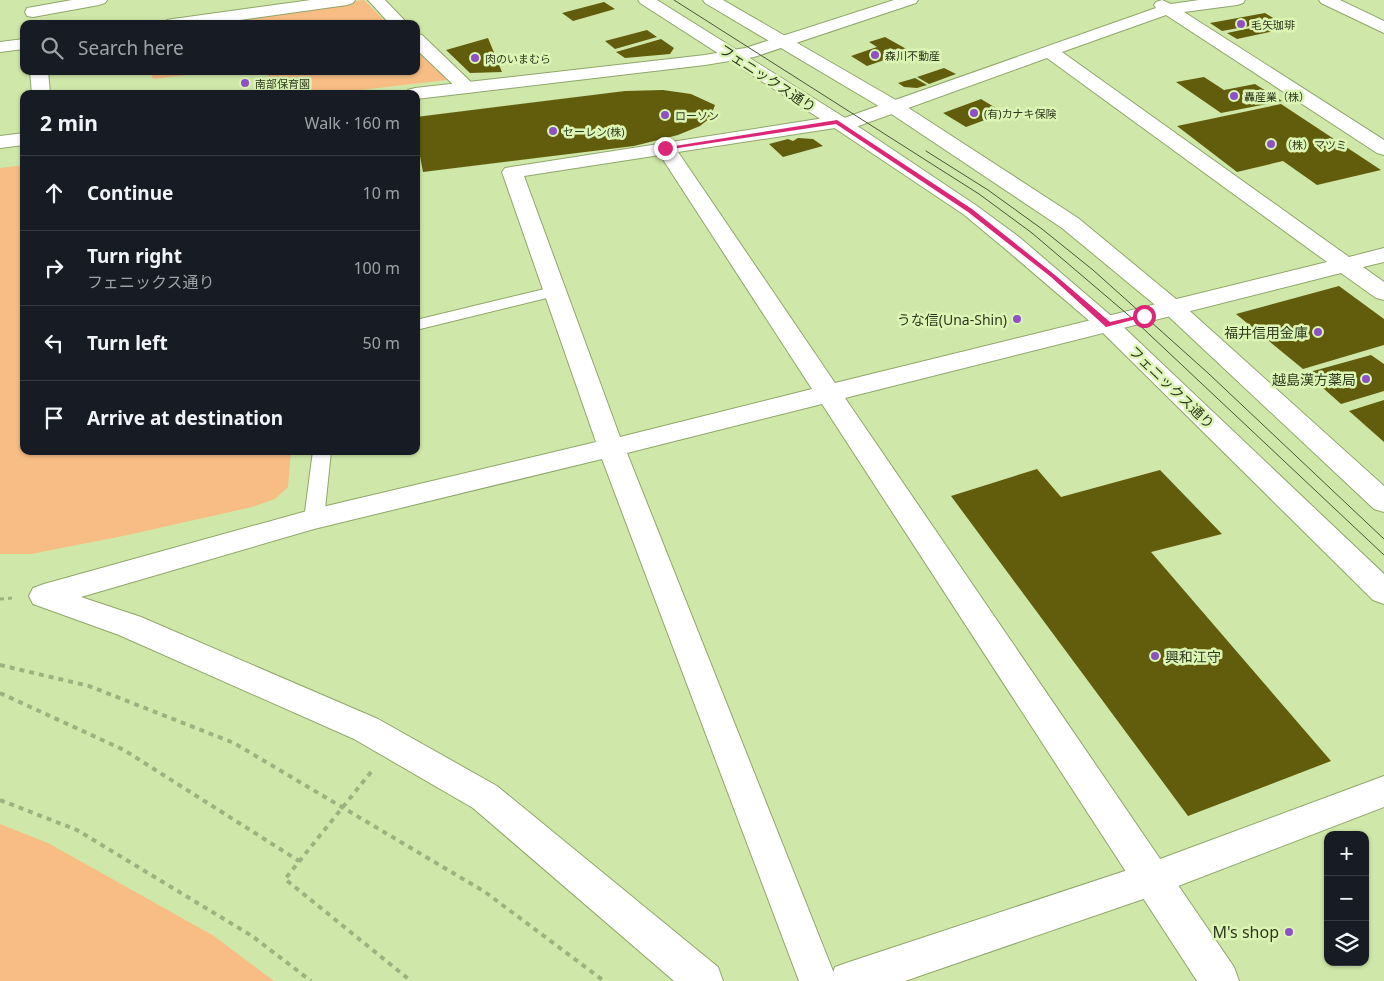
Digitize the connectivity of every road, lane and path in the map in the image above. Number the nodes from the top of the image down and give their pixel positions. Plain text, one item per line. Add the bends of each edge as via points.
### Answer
1 (100, 0) edge
2 (346, 0) edge
3 (376, 0) edge
4 (646, 0) edge
5 (711, 0) edge
6 (1237, 0) edge
7 (1327, 0) edge
8 (901, 1) edge
9 (1161, 4) edge
10 (33, 12) edge
11 (201, 20) edge
12 (396, 20) edge
13 (1384, 28) edge
14 (782, 42) junction
15 (420, 43) edge
16 (20, 44) edge
17 (0, 47) edge
18 (1049, 51) junction
19 (735, 55) junction
20 (39, 75) edge
21 (467, 88) junction
22 (41, 90) edge
23 (420, 93) edge
24 (894, 107) junction
25 (840, 124) junction
26 (20, 140) edge
27 (0, 142) edge
28 (665, 148) junction
29 (1384, 149) edge
30 (1384, 255) edge
31 (1345, 265) junction
32 (553, 292) junction
33 (1384, 293) edge
34 (1174, 308) junction
35 (420, 324) edge
36 (1108, 325) junction
37 (829, 394) junction
38 (611, 448) junction
39 (322, 455) edge
40 (1384, 502) edge
41 (314, 519) junction
42 (1384, 592) edge
43 (0, 666) edge
44 (0, 693) edge
45 (393, 744) junction
46 (1384, 791) edge
47 (0, 800) edge
48 (342, 807) junction
49 (299, 861) junction
50 (1152, 879) junction
51 (311, 981) edge
52 (411, 981) edge
53 (604, 981) edge
54 (704, 981) edge
55 (818, 981) edge
56 (848, 981) edge
57 (1220, 981) edge

1 - 10 street
2 - 11 street
3 - 12 street
4 - 19 street, フェニックス通り
5 - 14 street
6 - 9 street
7 - 13 street
8 - 14 street
9 - 18 street
9 - 29 street
14 - 19 street
14 - 24 street
15 - 21 street
16 - 17 street
18 - 24 street
18 - 31 street
19 - 21 street
19 - 25 street, フェニックス通り
20 - 22 street
21 - 23 street
24 - 25 street
24 - 34 street via 1070,223
25 - 28 street
25 - 36 street, フェニックス通り via 977,216 1046,270
26 - 27 street
28 - 32 street via 512,172
28 - 37 street
30 - 31 street
31 - 33 street
31 - 34 street
32 - 35 lane
32 - 38 street
34 - 36 street
34 - 40 street
36 - 37 street
36 - 42 street, フェニックス通り
37 - 38 street
37 - 50 street
38 - 41 street
38 - 55 street
39 - 41 lane
41 - 45 street via 44,596 130,626 366,728
43 - 48 path via 89,686 234,743
44 - 49 path via 124,750
45 - 48 path
45 - 54 street via 485,796
46 - 50 street
47 - 51 path via 77,830 252,936
48 - 49 path
48 - 53 path via 485,892
49 - 52 path via 285,879
50 - 56 street
50 - 57 street

